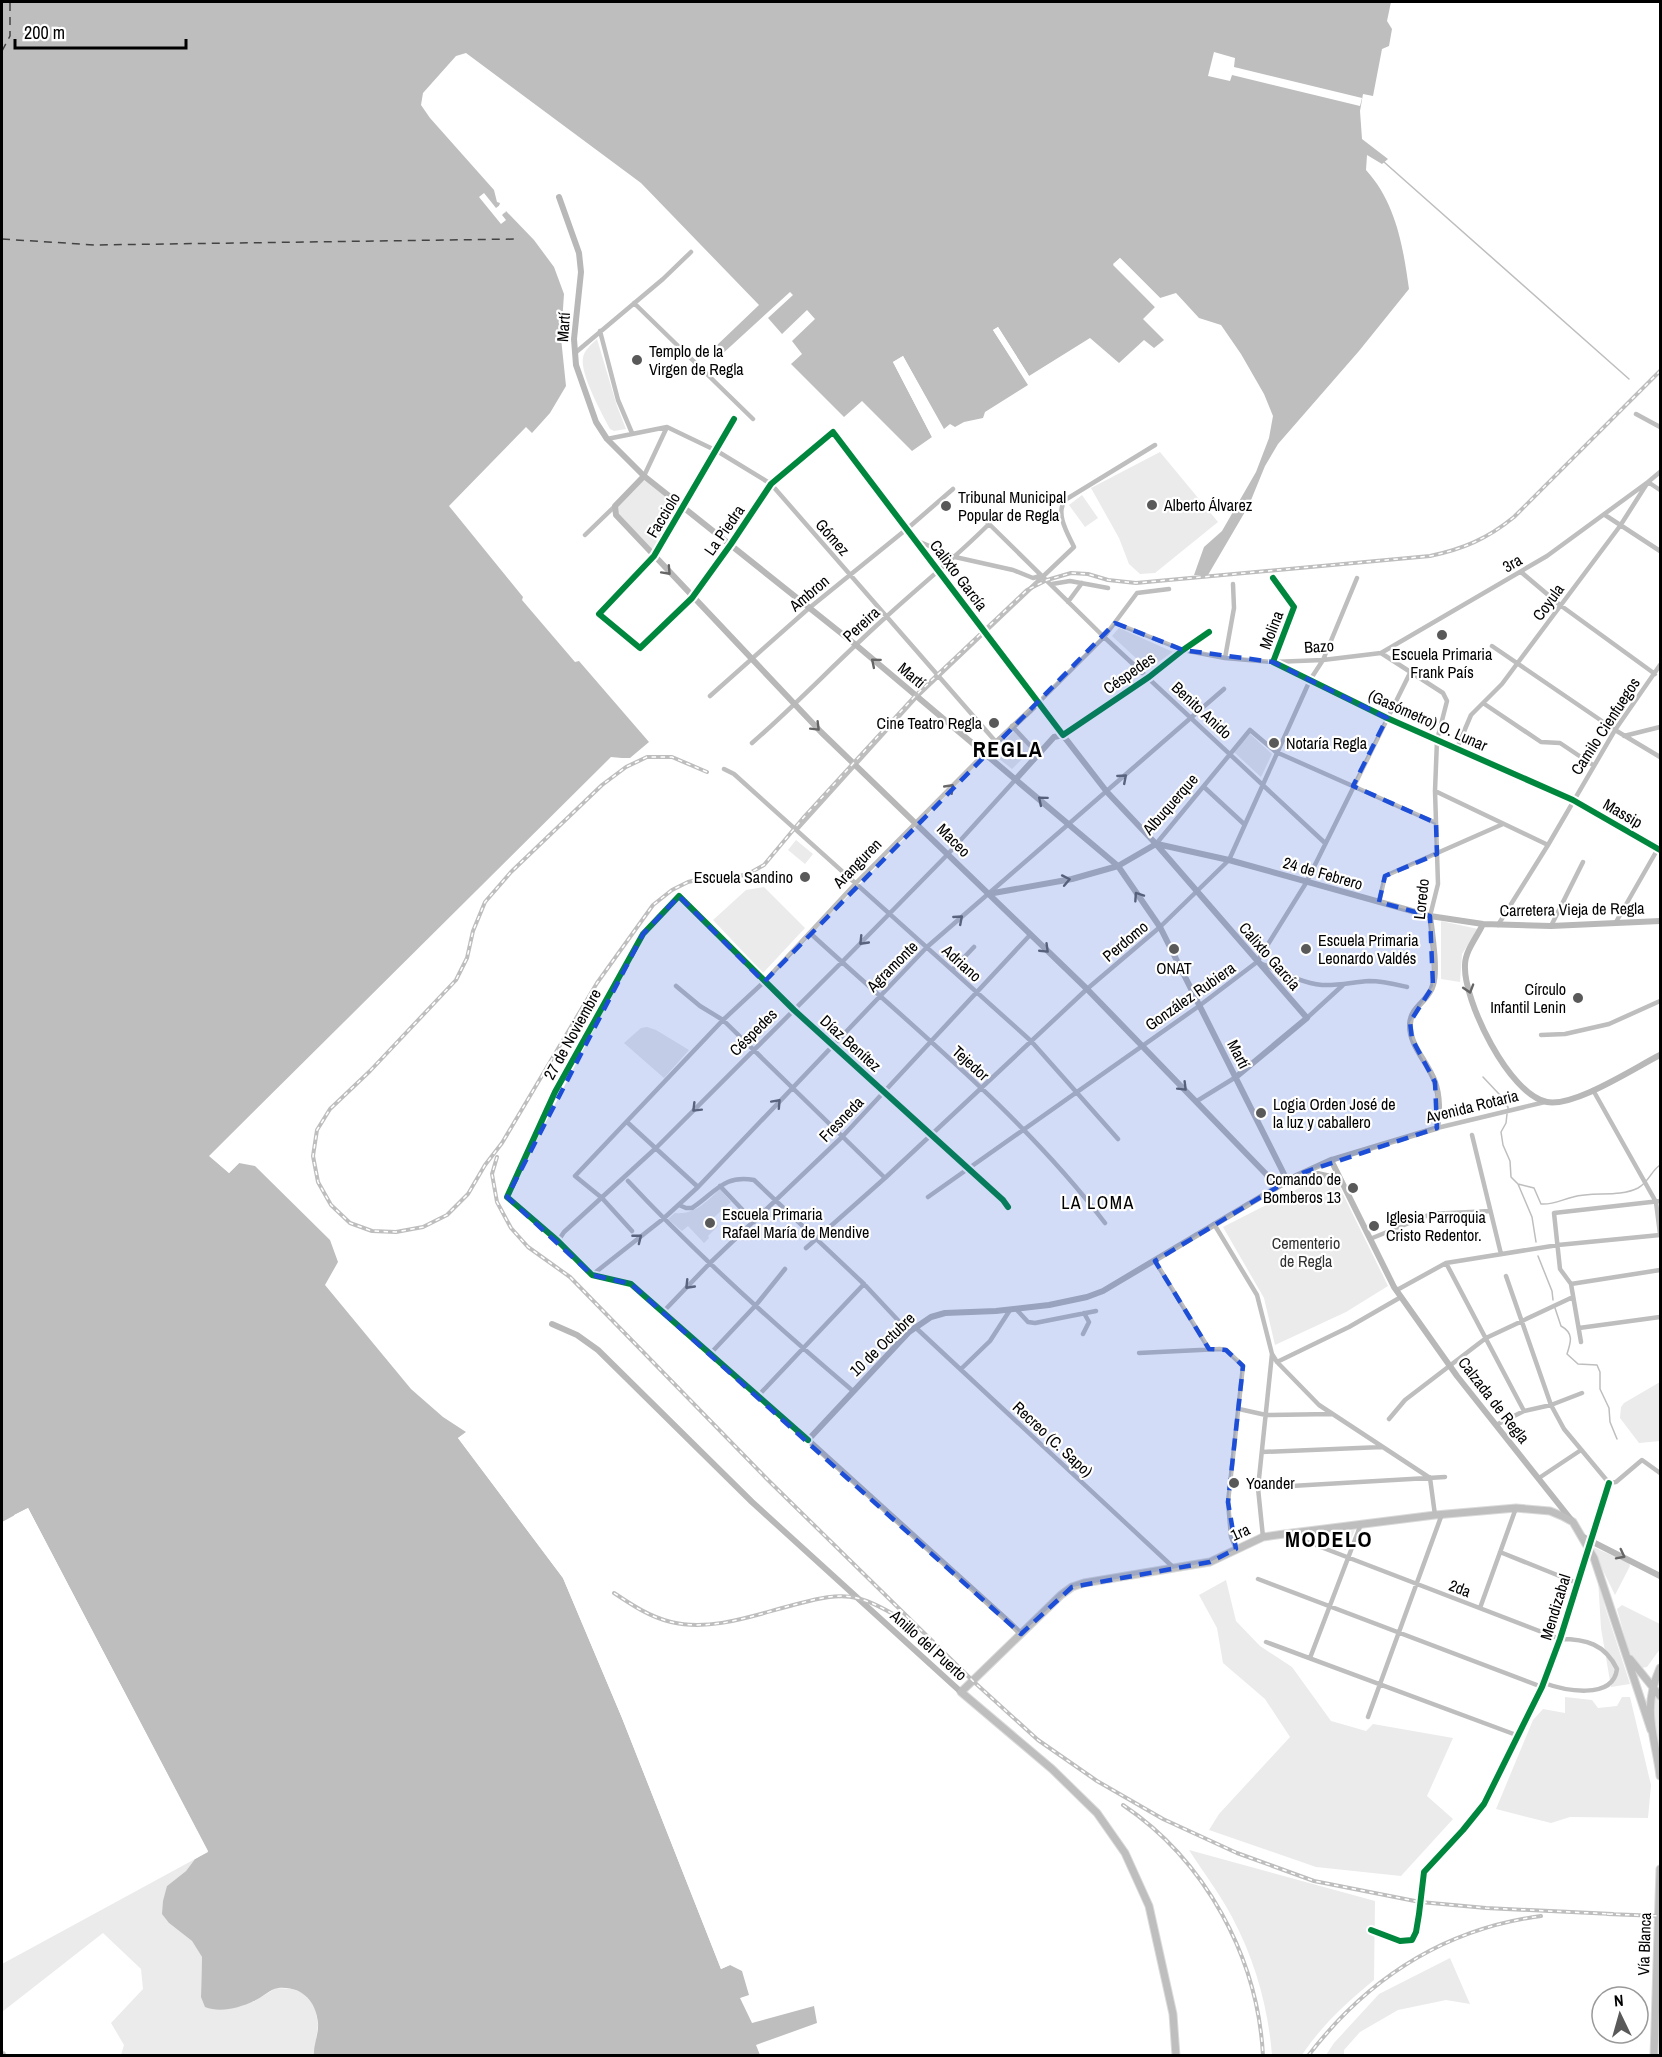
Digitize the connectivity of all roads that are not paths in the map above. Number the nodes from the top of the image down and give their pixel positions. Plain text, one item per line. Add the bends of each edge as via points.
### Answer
1 (559, 197) dead end
2 (691, 252) dead end
3 (634, 303) junction
4 (600, 331) junction
5 (575, 353) junction
6 (1636, 414) dead end
7 (753, 418) dead end
8 (734, 419) dead end
9 (667, 427) junction
10 (1660, 427) edge
11 (833, 432) joint
12 (632, 433) junction
13 (607, 439) junction
14 (1155, 445) dead end
15 (717, 451) junction
16 (1660, 472) edge
17 (644, 476) junction
18 (1648, 482) junction
19 (771, 484) junction
20 (953, 489) dead end
21 (1660, 490) edge
22 (684, 507) junction
23 (615, 509) junction
24 (1605, 515) junction
25 (987, 522) joint
26 (1620, 526) junction
27 (908, 528) junction
28 (585, 535) dead end
29 (917, 541) junction
30 (731, 544) junction
31 (1660, 550) edge
32 (654, 556) junction
33 (955, 557) junction
34 (939, 572) junction
35 (1521, 572) junction
36 (850, 574) junction
37 (1043, 575) junction
38 (1273, 578) dead end
39 (1357, 578) dead end
40 (1082, 583) junction
41 (1052, 584) junction
42 (1233, 584) dead end
43 (1107, 588) dead end
44 (1169, 589) dead end
45 (692, 598) junction
46 (1068, 602) junction
47 (1560, 605) junction
48 (808, 609) junction
49 (886, 616) junction
50 (1115, 623) junction
51 (985, 630) junction
52 (1209, 632) dead end
53 (1104, 637) junction
54 (856, 645) junction
55 (1492, 646) dead end
56 (640, 648) joint
57 (1183, 650) junction
58 (1381, 653) junction
59 (1225, 658) junction
60 (752, 660) junction
61 (1323, 660) junction
62 (1273, 662) junction
63 (1518, 664) junction
64 (1660, 665) edge
65 (1410, 673) junction
66 (1655, 674) junction
67 (937, 676) junction
68 (1149, 677) junction
69 (1310, 680) junction
70 (1224, 689) dead end
71 (710, 696) dead end
72 (917, 696) junction
73 (1038, 703) junction
74 (1483, 703) junction
75 (795, 705) junction
76 (1192, 717) junction
77 (1387, 718) junction
78 (1012, 726) junction
79 (1660, 727) edge
80 (1615, 730) junction
81 (1062, 735) junction
82 (1624, 736) junction
83 (1437, 740) junction
84 (996, 742) junction
85 (752, 743) dead end
86 (1457, 748) junction
87 (1276, 752) junction
88 (985, 753) junction
89 (1037, 753) junction
90 (1230, 753) junction
91 (1660, 757) edge
92 (855, 765) junction
93 (1593, 765) junction
94 (724, 770) dead end
95 (1016, 779) junction
96 (1262, 783) junction
97 (1353, 786) junction
98 (1204, 787) junction
99 (1435, 791) junction
100 (1107, 792) junction
101 (1573, 800) junction
102 (916, 823) junction
103 (1069, 823) junction
104 (1436, 823) junction
105 (1503, 824) junction
106 (1244, 825) junction
107 (796, 830) junction
108 (1325, 843) junction
109 (1156, 844) junction
110 (1548, 845) junction
111 (1660, 848) edge
112 (948, 854) junction
113 (1437, 854) junction
114 (1229, 860) junction
115 (1583, 862) dead end
116 (1118, 866) junction
117 (1306, 883) junction
118 (855, 884) junction
119 (1196, 893) junction
120 (988, 894) junction
121 (679, 896) joint
122 (1379, 902) junction
123 (890, 914) junction
124 (1430, 916) junction
125 (1660, 921) edge
126 (1616, 922) junction
127 (1483, 924) junction
128 (1498, 925) junction
129 (1551, 926) junction
130 (1160, 927) junction
131 (810, 933) junction
132 (1478, 934) junction
133 (1030, 935) junction
134 (927, 947) junction
135 (974, 947) dead end
136 (842, 962) junction
137 (1257, 962) junction
138 (952, 970) junction
139 (764, 982) junction
140 (1343, 985) junction
141 (676, 986) dead end
142 (1407, 987) dead end
143 (1087, 989) junction
144 (976, 992) junction
145 (879, 995) junction
146 (1660, 1001) edge
147 (1199, 1006) junction
148 (794, 1010) junction
149 (1307, 1018) junction
150 (723, 1020) junction
151 (1541, 1035) dead end
152 (1030, 1041) junction
153 (930, 1042) junction
154 (832, 1044) junction
155 (1141, 1045) junction
156 (753, 1051) junction
157 (1660, 1055) edge
158 (1236, 1077) junction
159 (792, 1088) junction
160 (980, 1088) junction
161 (1593, 1090) junction
162 (885, 1091) junction
163 (1077, 1092) junction
164 (1197, 1101) junction
165 (1545, 1102) junction
166 (627, 1122) junction
167 (1437, 1128) junction
168 (1024, 1129) junction
169 (930, 1134) junction
170 (1472, 1135) dead end
171 (842, 1137) junction
172 (1118, 1139) dead end
173 (657, 1147) junction
174 (1331, 1160) junction
175 (1279, 1166) junction
176 (969, 1168) junction
177 (1299, 1175) junction
178 (885, 1178) junction
179 (1341, 1179) junction
180 (1287, 1180) junction
181 (628, 1181) dead end
182 (720, 1186) junction
183 (698, 1187) junction
184 (1274, 1188) junction
185 (507, 1197) joint
186 (927, 1197) dead end
187 (602, 1198) junction
188 (776, 1201) junction
189 (1658, 1202) edge
190 (679, 1205) junction
191 (1008, 1207) dead end
192 (1490, 1211) junction
193 (663, 1219) junction
194 (754, 1222) junction
195 (1105, 1223) dead end
196 (1214, 1224) junction
197 (632, 1231) dead end
198 (1660, 1235) edge
199 (816, 1238) junction
200 (1371, 1239) junction
201 (558, 1241) junction
202 (1558, 1245) junction
203 (806, 1248) dead end
204 (1501, 1254) junction
205 (1155, 1261) junction
206 (710, 1263) junction
207 (1446, 1263) junction
208 (785, 1269) dead end
209 (1660, 1270) edge
210 (592, 1275) junction
211 (1506, 1276) dead end
212 (864, 1284) junction
213 (1571, 1284) junction
214 (1396, 1290) junction
215 (1401, 1297) junction
216 (1573, 1297) junction
217 (756, 1305) junction
218 (1013, 1310) junction
219 (1096, 1311) dead end
220 (663, 1312) junction
221 (1084, 1313) junction
222 (1660, 1317) edge
223 (1522, 1322) junction
224 (552, 1324) dead end
225 (1579, 1328) junction
226 (912, 1329) junction
227 (1083, 1334) dead end
228 (1486, 1338) junction
229 (1581, 1342) dead end
230 (804, 1349) junction
231 (1209, 1349) junction
232 (1139, 1353) dead end
233 (710, 1354) junction
234 (1272, 1354) junction
235 (1276, 1362) junction
236 (1450, 1366) junction
237 (961, 1369) junction
238 (853, 1391) junction
239 (1582, 1393) dead end
240 (757, 1397) junction
241 (1551, 1405) junction
242 (1239, 1409) junction
243 (1524, 1411) junction
244 (1334, 1414) junction
245 (1266, 1415) junction
246 (1389, 1419) dead end
247 (1496, 1425) junction
248 (808, 1440) junction
249 (1383, 1447) junction
250 (1581, 1450) junction
251 (1262, 1452) junction
252 (1660, 1473) edge
253 (1445, 1477) dead end
254 (1431, 1478) junction
255 (1539, 1478) junction
256 (1609, 1483) junction
257 (1258, 1488) junction
258 (1516, 1508) junction
259 (1439, 1515) junction
260 (1574, 1522) junction
261 (1362, 1524) junction
262 (1284, 1534) junction
263 (1263, 1537) junction
264 (1589, 1543) junction
265 (1236, 1549) junction
266 (1500, 1551) junction
267 (1349, 1558) junction
268 (1174, 1568) junction
269 (1660, 1575) edge
270 (1258, 1579) dead end
271 (1577, 1582) junction
272 (1417, 1584) junction
273 (1330, 1606) junction
274 (1480, 1608) junction
275 (1399, 1632) junction
276 (1021, 1634) junction
277 (1560, 1639) junction
278 (1266, 1642) dead end
279 (1628, 1657) junction
280 (1310, 1658) junction
281 (1660, 1669) edge
282 (1639, 1671) junction
283 (1380, 1684) junction
284 (1543, 1685) junction
285 (1654, 1688) junction
286 (961, 1692) junction
287 (1660, 1696) edge
288 (1368, 1717) dead end
289 (1651, 1730) junction
290 (1519, 1736) junction
291 (1660, 1776) edge
292 (1660, 1869) edge
293 (1371, 1930) dead end
294 (1176, 2055) edge
295 (1654, 2055) edge

1 - 5 main road, Martí via 579,253
2 - 3 street
3 - 4 street
3 - 7 street
4 - 5 street
4 - 12 street via 618,400
5 - 13 main road, Martí via 596,422
6 - 10 street
8 - 15 street, Facciolo
9 - 12 street
9 - 15 street, Gómez
9 - 17 street
11 - 19 street, La Piedra
11 - 27 street, Calixto García
12 - 13 street
13 - 17 main road, Martí
14 - 37 street via 1065,500 1060,508 1062,519 1074,548
15 - 19 street, Gómez
15 - 22 street, Facciolo
16 - 18 street, Coyula
17 - 22 main road, Martí
17 - 23 main road
18 - 21 street
18 - 24 street, 3ra
18 - 26 street, Coyula
19 - 30 street, La Piedra
19 - 36 street, Gómez
20 - 27 street, Ambron
22 - 30 main road, Martí
22 - 32 street, Facciolo
23 - 28 street
23 - 32 main road, Maceo
24 - 26 street
24 - 35 street, 3ra
25 - 33 street, Pereira
25 - 37 street, Benito Anido
26 - 31 street
26 - 47 street, Coyula
27 - 29 street, Calixto García
27 - 36 street, Ambron
29 - 33 street
29 - 34 street, Calixto García
30 - 45 street, La Piedra
30 - 48 main road, Martí
32 -> 45 main road, Maceo
32 - 56 street, Facciolo via 599,614
33 - 34 street, Pereira
33 - 37 street via 1033,578
34 - 49 street, Pereira
34 - 51 street, Calixto García
35 - 47 street
35 - 58 street, 3ra
36 - 48 street, Ambron
36 - 49 street, Gómez
37 - 41 street, Benito Anido
37 - 51 street
38 - 62 street, Molina via 1294,607
39 - 61 street, Perdomo
40 - 41 street
40 - 43 street
40 - 46 street
41 - 46 street, Benito Anido
42 - 59 street via 1234,608
44 - 50 street, Aranguren via 1137,593
45 - 56 street, La Piedra
45 - 60 main road, Maceo
46 - 53 street, Benito Anido
47 - 63 street, Coyula
47 - 66 street
48 - 54 main road, Martí
48 - 60 street, Ambron
49 - 54 street, Pereira
49 - 67 street, Gómez
50 - 53 street, Aranguren
50 - 57 street, Bazo
51 - 67 street
51 - 73 street, Calixto García
52 - 57 street, Céspedes
53 - 68 street, Benito Anido
53 - 73 street, Aranguren
72 -> 54 main road, Martí
54 - 75 street, Pereira
55 - 63 street
57 - 59 street, Bazo
57 - 68 street, Céspedes
58 - 61 street, Bazo
58 - 65 street
59 - 62 street, Bazo
60 - 71 street, Ambron
60 - 75 main road, Maceo
61 - 62 street, Bazo
61 - 69 street, Perdomo
62 - 69 street, (Gasómetro) O. Lunar
63 - 74 street, Coyula
63 - 80 street
64 - 66 street, Camilo Cienfuegos
65 - 77 street, González Rubiera
65 - 83 street, Loredo via 1446,697
66 - 80 street, Camilo Cienfuegos
67 - 72 street
67 - 84 street, Gómez
68 - 76 street, Benito Anido
68 - 81 street, Céspedes
69 - 77 street, (Gasómetro) O. Lunar
69 - 87 street, Perdomo
70 - 76 street, Agramonte
72 - 88 main road, Martí
72 - 92 street
73 - 78 main road, Aranguren
73 - 81 main road, Calixto García
74 - 86 street, Coyula via 1471,715
74 - 93 street via 1541,742 1560,743
75 - 85 street, Pereira
75 -> 92 main road, Maceo
76 - 90 street, Benito Anido
100 -> 76 street, Agramonte
77 - 83 street, (Gasómetro) O. Lunar
77 - 97 street, González Rubiera
78 - 84 main road, Aranguren
78 - 89 street
79 - 82 street
80 - 82 street
80 - 93 street, Camilo Cienfuegos
81 - 89 main road, Céspedes via 1054,737
81 - 100 main road, Calixto García
82 - 91 street
83 - 86 street, (Gasómetro) O. Lunar
83 - 99 street, Loredo
84 - 88 main road, Aranguren
86 - 101 street, (Gasómetro) O. Lunar
87 - 90 street, Albuquerque via 1250,730
87 - 96 street, Perdomo
87 - 97 street
88 - 95 main road, Martí
102 -> 88 street, Aranguren
89 - 95 main road, Céspedes
90 - 96 street, Benito Anido
90 - 98 street, Albuquerque
92 - 102 main road, Maceo
92 - 107 street
93 - 101 street, Camilo Cienfuegos
94 - 107 street, Adriano via 734,774
103 -> 95 main road, Martí
95 - 112 street, Céspedes
96 - 106 street, Perdomo
96 - 108 street, Benito Anido
97 - 104 street
97 - 108 street, González Rubiera
98 - 106 street
98 - 109 street, Albuquerque
99 - 104 street, Loredo
99 - 105 street
100 - 103 street, Agramonte
100 - 109 main road, Calixto García
101 - 110 street, Camilo Cienfuegos
101 - 111 street, Massip
102 - 112 main road, Maceo
102 - 118 street, Aranguren
103 - 116 main road, Martí
103 - 120 street, Agramonte
104 - 113 street, Loredo
105 - 110 street
105 - 113 street
106 - 114 street, Perdomo
107 - 118 street, Adriano
108 - 117 street, González Rubiera
109 - 114 main road, 24 de Febrero
109 - 116 main road, Albuquerque
109 - 119 main road, Calixto García
110 - 128 street, Camilo Cienfuegos
111 - 126 street
112 - 120 main road, Maceo
112 - 123 street, Céspedes
113 - 122 street via 1385,876
113 - 124 street, Loredo via 1438,884
114 - 117 main road, 24 de Febrero
114 - 119 street, Perdomo
115 - 129 street
120 -> 116 main road, Albuquerque via 1072,879
130 -> 116 main road, Martí
117 - 122 main road, 24 de Febrero
117 - 137 street, González Rubiera
118 - 123 street, Adriano
118 - 131 street, Aranguren
119 - 130 street, Perdomo
119 - 137 main road, Calixto García
120 - 133 main road, Maceo
134 -> 120 street, Agramonte
121 - 139 street, Díaz Benítez
121 - 185 street, 27 de Noviembre via 643,934 555,1092
122 - 124 main road, 24 de Febrero
123 - 134 street, Adriano
123 -> 136 street, Céspedes
124 - 127 main road, 24 de Febrero
124 - 167 main road, Loredo via 1433,986 1416,1007 1410,1022 1412,1039 1435,1082
125 - 126 main road, Carretera Vieja de Regla
126 - 129 main road, Carretera Vieja de Regla
127 - 128 main road, Carretera Vieja de Regla
127 - 132 main road
128 - 129 main road, Carretera Vieja de Regla
128 - 132 main road
130 - 143 street, Perdomo
130 - 147 main road, Martí
131 - 136 street, Tejedor
131 - 139 street, Aranguren
132 -> 165 main road via 1465,965 1473,1002 1490,1044 1505,1068
133 -> 143 main road, Maceo
133 - 144 street, Fresneda
134 - 138 street, Adriano
134 - 145 street, Agramonte
135 - 138 street
136 - 145 street, Tejedor
136 - 148 street, Céspedes
137 - 140 street via 1308,982
137 - 147 street, González Rubiera
137 - 149 main road, Calixto García
138 - 144 street, Adriano
139 - 148 street, Díaz Benítez
139 - 150 street, Aranguren
140 - 142 street via 1370,981
140 - 149 street
141 - 150 street
143 - 152 street, Perdomo
143 - 155 main road, Maceo
144 - 152 street, Adriano
144 - 153 street, Fresneda
145 - 153 street, Tejedor
145 - 154 street, Agramonte
146 - 151 street via 1609,1024
147 - 155 street, González Rubiera
147 - 158 main road, Martí
148 - 154 street, Díaz Benítez
148 - 156 street, Céspedes
149 - 158 main road
150 - 156 street
150 - 166 street, Aranguren
152 - 160 street, Perdomo
152 - 163 street, Adriano
153 - 160 street, Tejedor
153 - 162 street, Fresneda
154 - 159 street, Agramonte
154 - 162 street, Díaz Benítez
155 - 163 street, González Rubiera
155 -> 164 main road, Maceo
156 - 159 street
156 -> 173 street, Céspedes
157 - 161 main road, Avenida Rotaria
158 - 164 street
158 - 175 main road, Martí
159 - 171 street
183 -> 159 street, Agramonte
160 - 168 street, Tejedor
160 - 169 street, Perdomo
161 - 165 main road, Avenida Rotaria via 1572,1099
161 - 189 street
162 - 169 street, Díaz Benítez
162 - 171 street, Fresneda
163 - 168 street, González Rubiera
163 - 172 street, Adriano
164 - 184 main road, Maceo via 1267,1175
165 - 167 street, Avenida Rotaria
166 - 173 street
166 - 187 street, Aranguren via 575,1176
167 - 174 main road, Avenida Rotaria
168 - 176 street, González Rubiera
168 - 195 street, Tejedor
169 - 176 street, Díaz Benítez
169 - 178 street, Perdomo
170 - 192 street
171 - 178 street
171 - 188 street, Fresneda
173 - 183 street
173 - 187 street, Céspedes
174 - 177 main road, Avenida Rotaria
174 - 179 main road, Calzada de Regla
175 - 177 main road
175 - 180 main road, Martí
176 - 186 street, González Rubiera
176 - 191 street, Díaz Benítez
177 - 179 main road via 1318,1173
177 - 180 main road, Avenida Rotaria
178 - 199 street, Perdomo
179 - 200 main road, Calzada de Regla
180 - 184 main road, 10 de Octubre
181 - 193 street
182 - 188 street, Recreo (C. Sapo) via 728,1180 754,1179
182 - 190 street via 692,1208
182 - 194 street
183 - 190 street, Agramonte
184 - 196 main road, 10 de Octubre
185 - 201 main road
187 - 197 street
187 - 201 street, Céspedes
188 - 194 street, Fresneda
188 - 199 street, Recreo (C. Sapo)
189 - 198 street
189 - 202 street via 1554,1214
190 - 193 street, Agramonte
192 - 200 street via 1431,1214
192 - 204 street
193 - 206 street
210 -> 193 street, Agramonte
194 - 206 street, Fresneda
196 - 205 main road, 10 de Octubre
196 - 234 street via 1257,1295
198 - 202 street
199 - 203 street, Perdomo
199 - 212 street, Recreo (C. Sapo)
200 - 214 main road, Calzada de Regla
201 - 210 main road
202 - 204 street
202 - 213 street via 1560,1269
204 - 207 street
205 - 218 main road, 10 de Octubre via 1088,1297
205 - 231 street
206 - 217 street
206 -> 220 street, Fresneda
207 - 214 street
207 - 228 street
208 - 217 street
209 - 213 street
210 - 220 main road via 631,1284
211 - 223 street
212 - 226 street, Recreo (C. Sapo)
212 - 230 street
213 - 216 street
214 - 215 main road, Calzada de Regla
215 - 235 street
215 - 236 main road, Calzada de Regla
216 - 223 street
216 - 225 street
217 - 230 street
217 - 233 street
218 - 221 street via 1035,1323
218 - 226 main road, 10 de Octubre via 945,1313
218 - 237 street via 990,1341
219 - 221 street
220 - 233 main road
221 - 227 street via 1089,1322
222 - 225 street
223 - 228 street
223 - 241 street
224 - 286 main road, Anillo del Puerto via 598,1350 752,1502
225 - 229 street
226 - 237 street, Recreo (C. Sapo)
226 - 238 main road, 10 de Octubre
228 - 236 street
228 - 243 street
230 - 238 street
230 - 240 street
231 - 232 street
231 - 242 street via 1226,1350 1244,1366
233 - 240 main road
234 - 235 street
234 - 245 street
235 - 244 street via 1319,1405
236 - 246 street via 1405,1400
236 - 247 main road, Calzada de Regla
237 - 268 street, Recreo (C. Sapo)
238 - 248 main road, 10 de Octubre
239 - 241 street
240 - 248 main road
241 - 243 street
241 - 250 street
242 - 245 street
242 - 265 street via 1228,1502
243 - 247 street
244 - 245 street
244 - 249 street
245 - 251 street
247 - 255 main road, Calzada de Regla
248 - 276 main road
249 - 251 street
249 - 254 street
250 - 255 street
250 - 256 street
251 - 257 street
252 - 256 street via 1642,1460 1616,1482
253 - 254 street
254 - 257 street
254 - 259 street
255 - 260 main road, Calzada de Regla
256 - 264 street, Mendizabal
257 - 263 street
258 - 259 main road, 1ra
258 - 260 main road, 1ra via 1550,1511
258 - 266 street
259 - 261 main road, 1ra
259 - 272 street
260 - 264 main road, Calzada de Regla
261 - 262 main road, 1ra
261 - 267 street
262 - 263 main road, 1ra
262 - 267 street, 2da
263 - 265 main road, 1ra
264 -> 269 main road
264 - 271 street, Mendizabal
264 - 279 main road, Calzada de Regla
265 - 268 main road, 1ra via 1210,1562
266 - 271 street
266 - 274 street
267 - 272 street, 2da
267 - 273 street
268 - 276 main road, 1ra via 1072,1587
270 - 273 street
271 - 277 street, Mendizabal
272 - 274 street, 2da
272 - 275 street
273 - 275 street
273 - 280 street
274 - 277 street, 2da
275 - 283 street
275 - 284 street
276 - 286 main road, 1ra
277 - 284 street, Mendizabal
277 - 284 street, 2da via 1589,1641 1598,1646 1617,1672 1610,1682 1593,1690 1579,1692
278 - 280 street
279 - 282 main road
279 - 289 main road, Calzada de Regla
280 - 283 street
281 - 282 main road via 1650,1674
281 - 285 main road
282 - 285 main road
283 - 288 street
283 - 290 street
284 - 290 street, Mendizabal
285 - 287 main road
285 - 289 main road via 1649,1710
286 - 294 main road, Anillo del Puerto via 1069,1785 1097,1814 1125,1853 1149,1906 1173,2014
289 - 291 main road
290 - 293 street, Mendizabal via 1484,1804 1424,1872 1412,1940 1400,1941
292 - 295 main road, Vía Blanca

